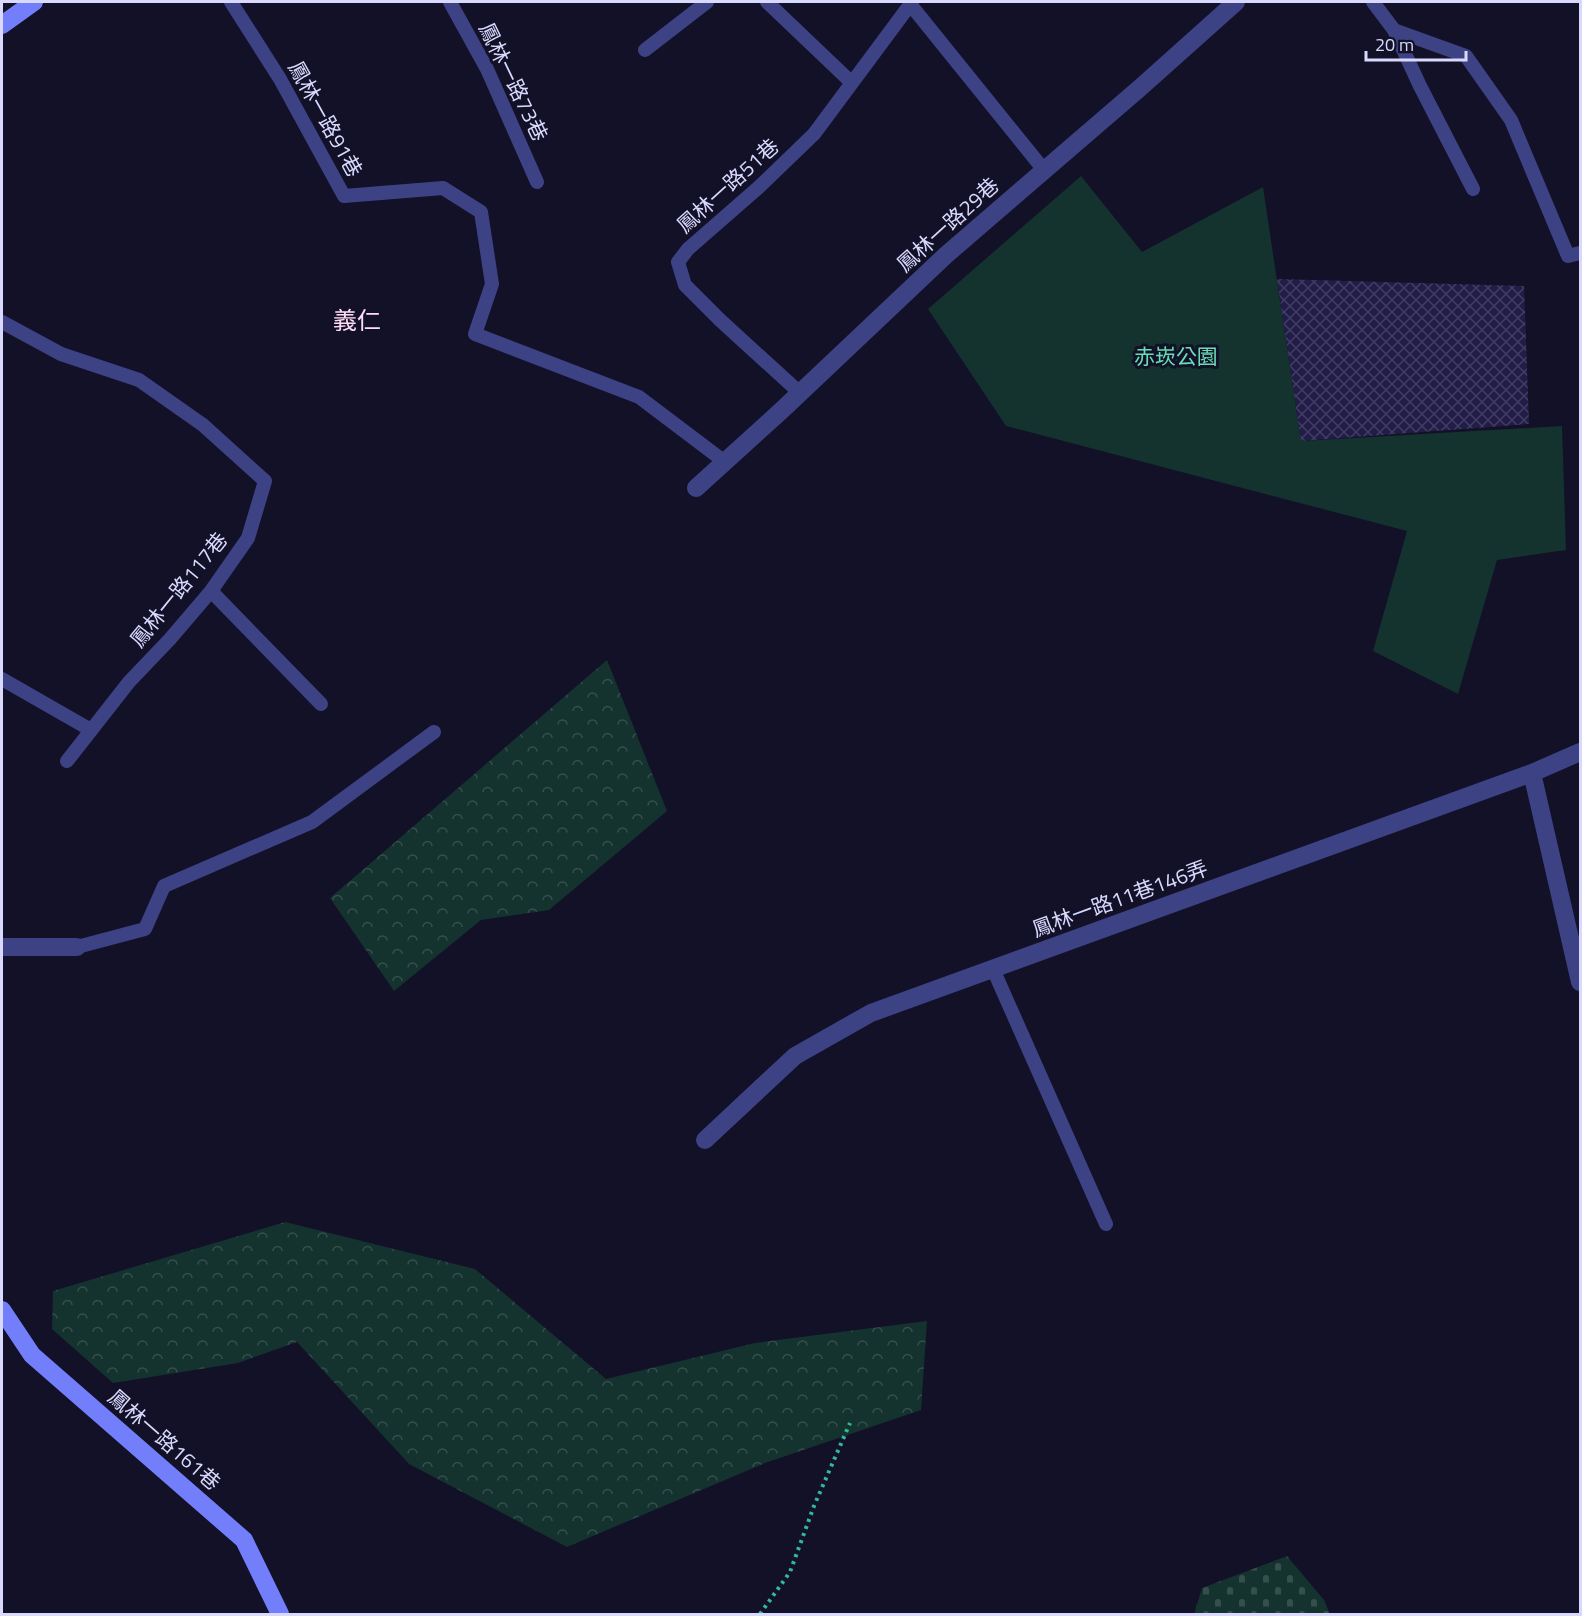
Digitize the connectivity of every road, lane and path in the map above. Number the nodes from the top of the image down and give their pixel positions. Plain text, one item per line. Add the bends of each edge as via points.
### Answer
1 (34, 2) edge
2 (231, 2) edge
3 (450, 2) edge
4 (707, 2) edge
5 (767, 2) edge
6 (1236, 2) edge
7 (1373, 2) edge
8 (911, 3) edge
9 (2, 25) edge
10 (1394, 30) junction
11 (645, 50) dead end
12 (852, 83) junction
13 (1044, 170) junction
14 (537, 182) dead end
15 (1473, 189) dead end
16 (1581, 253) edge
17 (2, 322) edge
18 (800, 393) junction
19 (726, 462) junction
20 (696, 489) dead end
21 (211, 591) junction
22 (2, 679) edge
23 (321, 704) dead end
24 (91, 730) junction
25 (434, 732) dead end
26 (1581, 752) edge
27 (67, 761) dead end
28 (1532, 773) junction
29 (2, 947) edge
30 (77, 947) joint
31 (993, 969) junction
32 (1581, 982) edge
33 (705, 1140) dead end
34 (1106, 1224) dead end
35 (2, 1310) edge
36 (850, 1423) dead end
37 (280, 1614) edge
38 (760, 1614) edge

1 - 9 street
2 - 19 lane, 鳳林一路91巷 via 280,79 344,196 443,188 481,212 492,284 475,334 639,397
3 - 14 lane, 鳳林一路73巷 via 487,69
4 - 11 lane
5 - 12 lane
6 - 13 street, 鳳林一路29巷
7 - 10 lane
8 - 12 lane, 鳳林一路51巷
8 - 13 lane
10 - 15 lane
10 - 16 lane via 1466,56 1511,120 1568,256
12 - 18 lane, 鳳林一路51巷 via 814,134 678,262 685,285
13 - 18 street, 鳳林一路29巷 via 946,255
17 - 21 lane, 鳳林一路117巷 via 60,354 139,380 202,425 265,481 248,538
18 - 19 street, 鳳林一路29巷
19 - 20 street, 鳳林一路29巷
21 - 23 lane
21 - 24 lane, 鳳林一路117巷
22 - 24 lane
24 - 27 lane, 鳳林一路117巷
25 - 30 lane via 312,822 164,886 145,929
26 - 28 street, 鳳林一路11巷146弄
28 - 31 street, 鳳林一路11巷146弄
28 - 32 street
29 - 30 street
31 - 33 street, 鳳林一路11巷146弄 via 871,1013 795,1056
31 - 34 lane
35 - 37 street, 鳳林一路161巷 via 32,1355 244,1540
36 - 38 path via 790,1572

